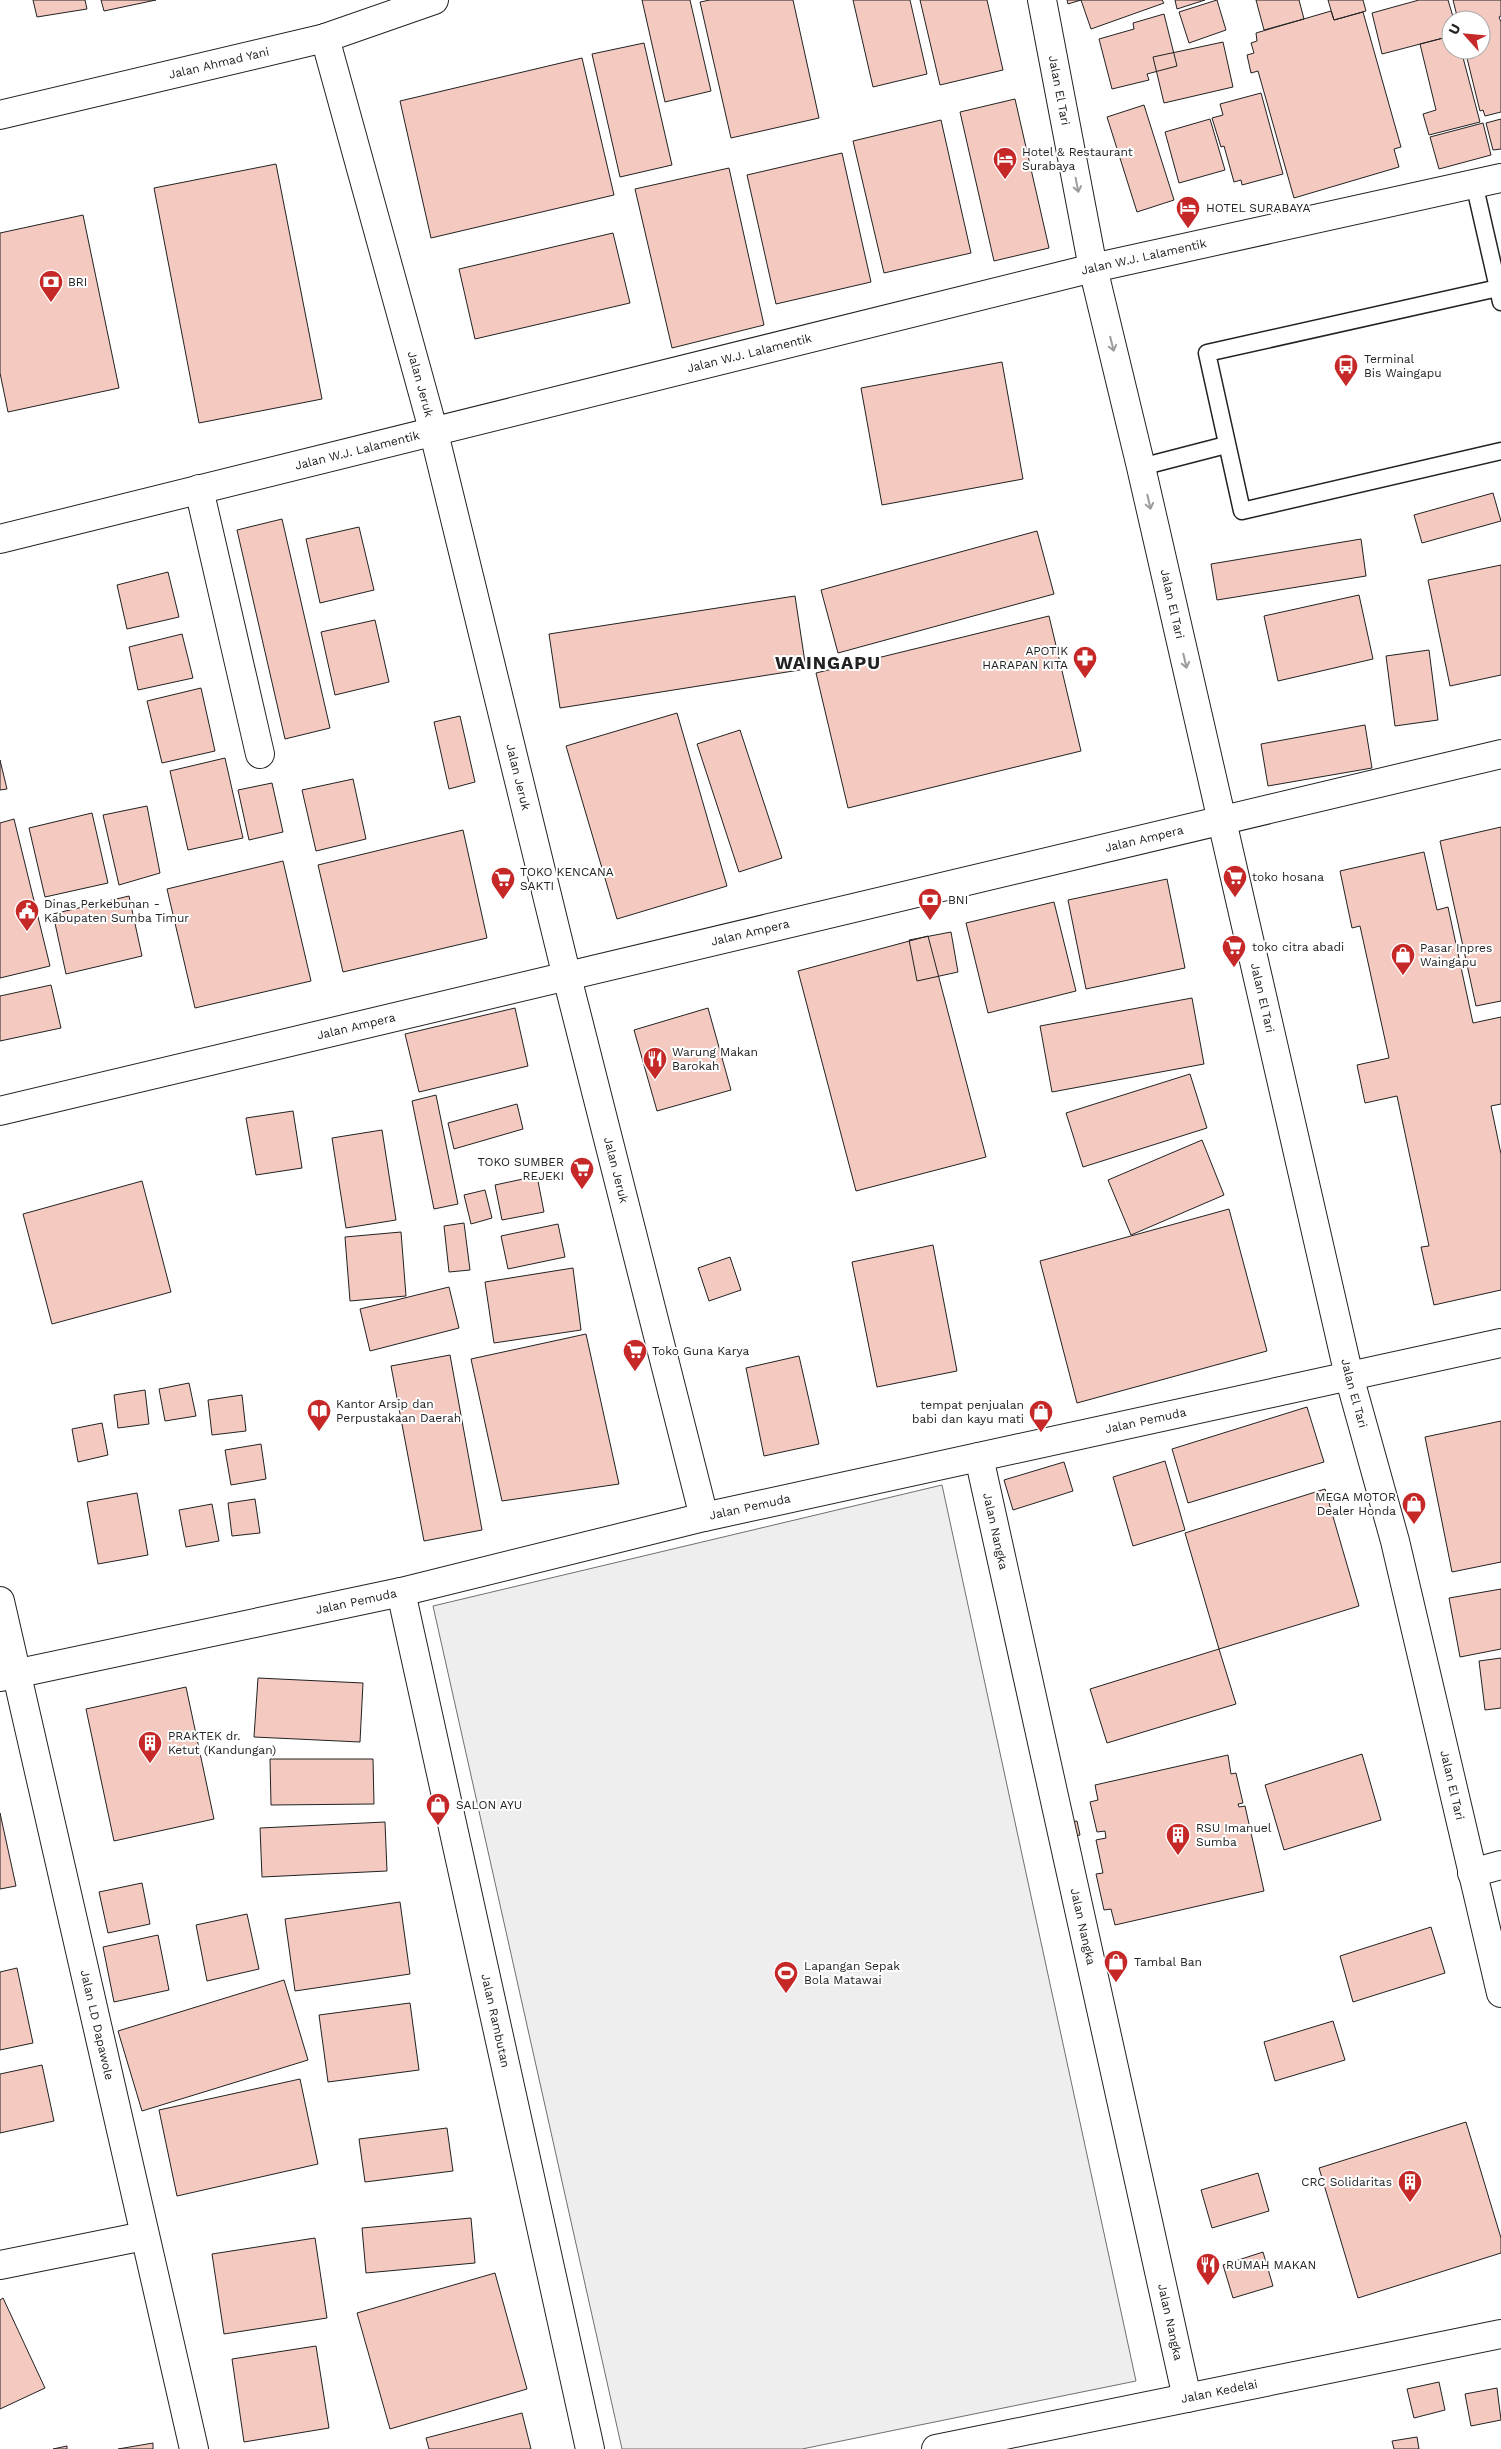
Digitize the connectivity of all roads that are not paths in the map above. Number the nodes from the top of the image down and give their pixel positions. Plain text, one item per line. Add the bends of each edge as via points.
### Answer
1 (434, 0) edge
2 (1042, 0) edge
3 (325, 38) junction
4 (0, 115) edge
5 (1501, 178) edge
6 (1474, 183) junction
7 (1093, 268) junction
8 (1499, 295) edge
9 (434, 433) junction
10 (1226, 445) junction
11 (1501, 452) edge
12 (1141, 467) junction
13 (199, 489) junction
14 (0, 539) edge
15 (260, 754) dead end
16 (1501, 754) edge
17 (1222, 821) junction
18 (568, 977) junction
19 (0, 1112) edge
20 (1501, 1343) edge
21 (1349, 1376) junction
22 (979, 1456) junction
23 (704, 1517) junction
24 (401, 1592) junction
25 (0, 1601) edge
26 (8, 1675) edge
27 (1501, 1865) edge
28 (1472, 1873) junction
29 (1501, 1993) edge
30 (144, 2236) junction
31 (0, 2265) edge
32 (1501, 2334) edge
33 (1187, 2398) junction
34 (194, 2449) edge
35 (590, 2449) edge
36 (936, 2449) edge

1 - 3 main road, Jalan Ahmad Yani
2 -> 7 main road, Jalan El Tari
3 - 4 main road, Jalan Ahmad Yani
3 - 9 main road, Jalan Jeruk
5 - 6 main road, Jalan W.J. Lalamentik
6 - 7 main road, Jalan W.J. Lalamentik
6 - 8 lane
7 - 9 main road, Jalan W.J. Lalamentik
7 -> 12 main road, Jalan El Tari
8 - 10 lane via 1206,353
9 - 13 main road, Jalan W.J. Lalamentik
9 - 18 main road, Jalan Jeruk
10 - 11 lane via 1242,511
10 - 12 lane
12 -> 17 main road, Jalan El Tari
13 - 14 main road, Jalan W.J. Lalamentik
13 - 15 main road
16 - 17 main road, Jalan Ampera
17 - 18 main road, Jalan Ampera
17 - 21 main road, Jalan El Tari
18 - 19 main road, Jalan Ampera
18 - 23 main road, Jalan Jeruk
20 - 21 main road, Jalan Pemuda
21 - 22 main road, Jalan Pemuda
21 - 28 main road, Jalan El Tari via 1395,1540
22 - 23 main road, Jalan Pemuda
22 - 33 main road, Jalan Nangka
23 - 24 main road, Jalan Pemuda
24 - 26 main road, Jalan Pemuda
24 - 35 main road, Jalan Rambutan
25 - 26 main road, Jalan LD Dapawole
26 - 30 main road, Jalan LD Dapawole
27 - 28 main road
28 - 29 main road, Jalan El Tari
30 - 31 main road
30 - 34 main road, Jalan LD Dapawole
32 - 33 main road, Jalan Kedelai
33 - 36 main road, Jalan Kedelai

